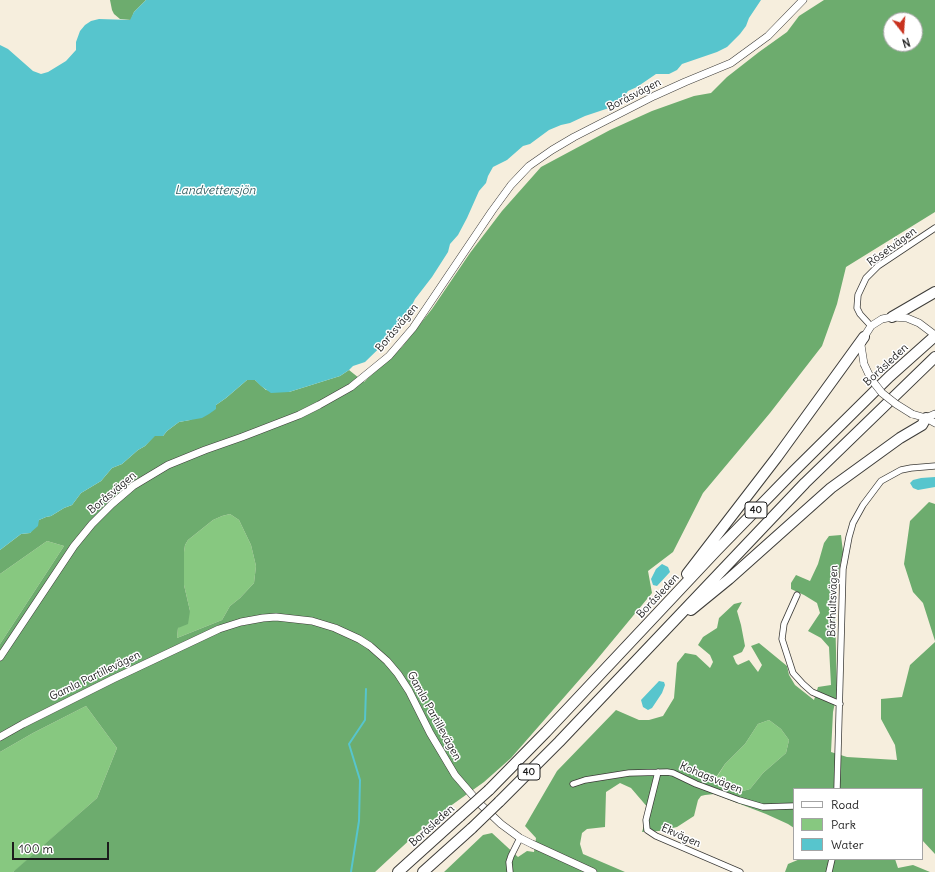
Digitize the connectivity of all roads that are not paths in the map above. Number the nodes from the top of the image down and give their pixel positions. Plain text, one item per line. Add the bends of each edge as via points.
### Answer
1 (803, 0) edge
2 (935, 228) edge
3 (935, 292) edge
4 (892, 316) junction
5 (871, 326) junction
6 (935, 336) edge
7 (864, 337) junction
8 (935, 357) edge
9 (932, 418) edge
10 (935, 466) edge
11 (797, 595) dead end
12 (652, 620) junction
13 (663, 632) junction
14 (0, 657) edge
15 (840, 704) junction
16 (0, 737) edge
17 (658, 772) junction
18 (573, 784) dead end
19 (837, 788) edge
20 (793, 806) edge
21 (520, 838) junction
22 (832, 860) edge
23 (398, 872) edge
24 (423, 872) edge
25 (510, 872) edge
26 (593, 872) edge
27 (740, 872) edge
28 (829, 872) edge

1 - 14 street, Boråsvägen via 768,36 730,64 654,96 563,143 529,166 492,211 413,328 389,356 351,387 299,415 168,465 132,486 92,524 74,546
2 - 5 street, Rösetvägen via 878,266 866,278 858,295 858,308
3 - 4 highway
4 - 5 street
4 - 6 street, 40 via 914,320
5 - 7 street
6 - 12 highway, Boråsleden / 40 via 794,471
7 - 9 street, bridge via 861,345 864,364 882,393 912,414
7 - 12 highway via 777,457
8 - 13 highway, 40 via 805,483
9 - 13 highway via 831,488 729,579
10 - 15 street, Bårhultsvägen via 900,470 881,481 853,523 843,569
11 - 15 street via 784,624 782,639 793,673 812,692
12 - 23 highway, Boråsleden / 40, bridge via 488,790
13 - 24 highway, 40, bridge via 565,736 472,828
15 - 19 street, Bårhultsvägen
16 - 21 street, Gamla Partillevägen via 112,679 219,629 263,618 312,621 359,639 387,661 409,691 455,775 480,804
17 - 18 street, Kohagsvägen via 629,773
17 - 20 street, Kohagsvägen via 673,773 696,784 763,807
17 - 27 street, Ekvägen via 646,820 647,830
21 - 25 street via 509,862
21 - 26 street, Gamla Partillevägen
22 - 28 street

